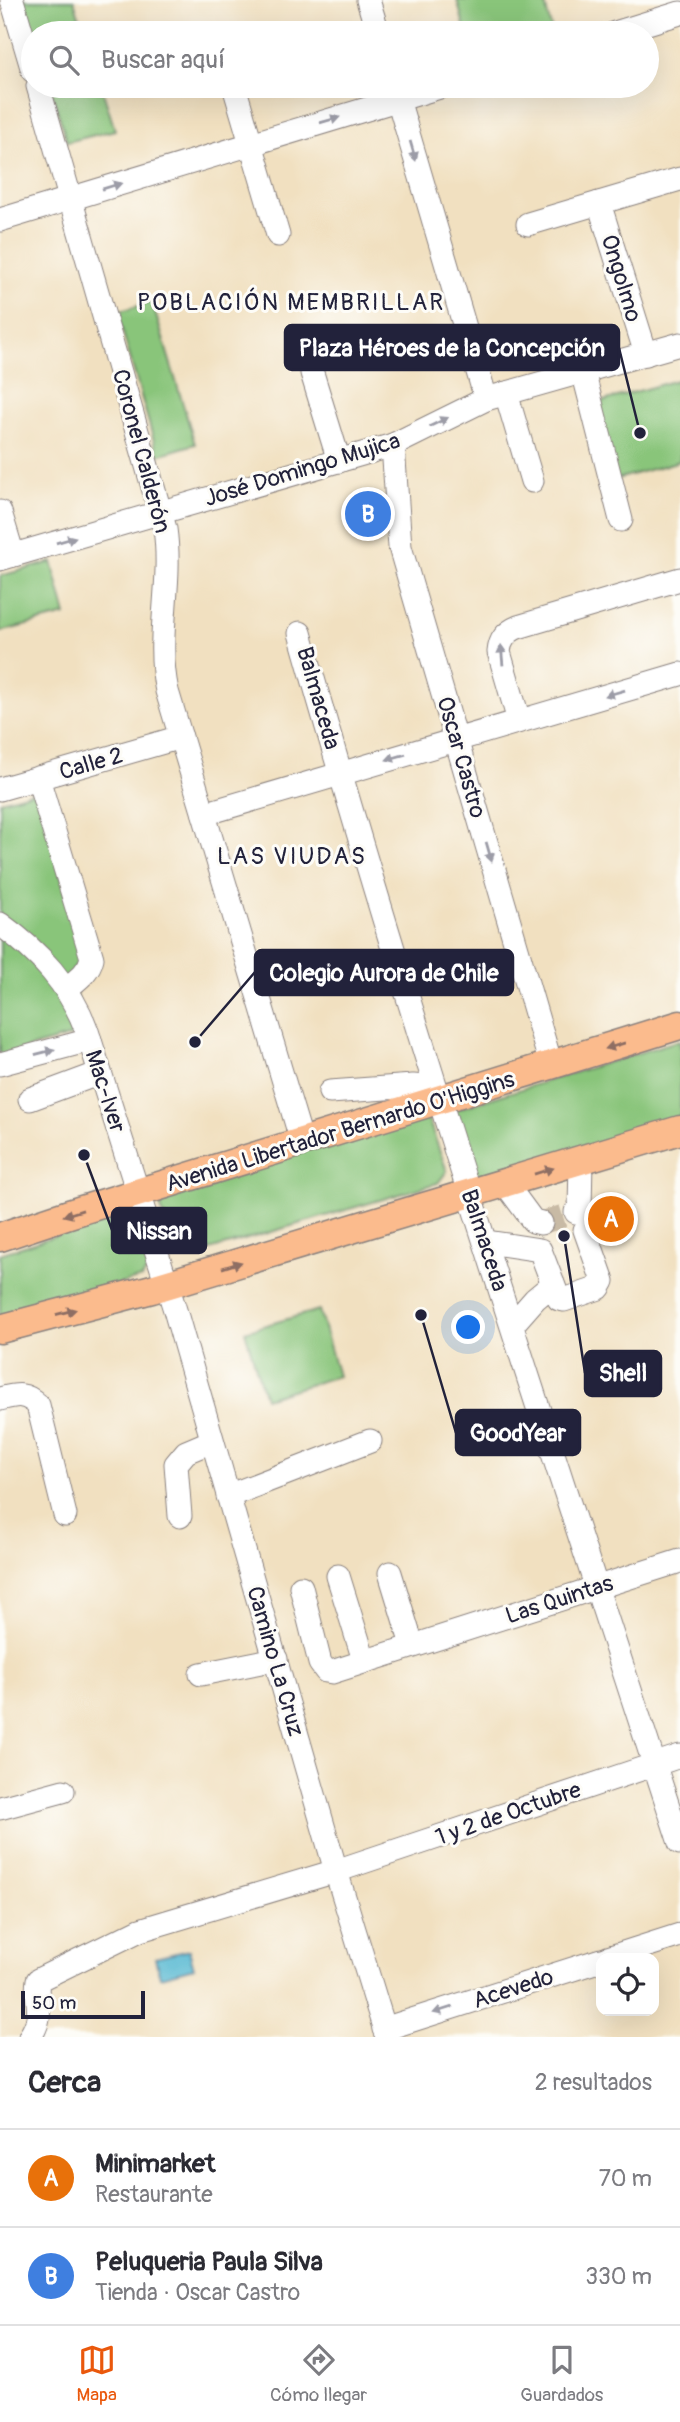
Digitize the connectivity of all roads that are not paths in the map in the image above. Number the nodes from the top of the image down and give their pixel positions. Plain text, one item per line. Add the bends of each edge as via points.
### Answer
1 (12, 0) edge
2 (368, 0) edge
3 (680, 13) edge
4 (374, 21) edge
5 (654, 21) edge
6 (21, 30) edge
7 (41, 98) edge
8 (237, 98) edge
9 (382, 98) edge
10 (398, 98) edge
11 (250, 144) junction
12 (680, 179) edge
13 (70, 198) junction
14 (599, 203) junction
15 (0, 220) edge
16 (528, 224) dead end
17 (278, 234) dead end
18 (680, 344) edge
19 (646, 354) junction
20 (583, 371) junction
21 (312, 373) dead end
22 (496, 396) junction
23 (393, 444) junction
24 (339, 461) junction
25 (532, 481) dead end
26 (0, 512) edge
27 (161, 512) junction
28 (621, 520) dead end
29 (6, 557) edge
30 (680, 579) edge
31 (300, 633) dead end
32 (680, 674) edge
33 (519, 721) junction
34 (181, 737) junction
35 (456, 740) junction
36 (341, 774) junction
37 (38, 778) junction
38 (0, 789) edge
39 (204, 814) junction
40 (0, 924) edge
41 (66, 989) junction
42 (680, 1025) edge
43 (90, 1040) junction
44 (0, 1064) edge
45 (551, 1065) junction
46 (100, 1073) junction
47 (330, 1092) dead end
48 (437, 1094) junction
49 (30, 1099) dead end
50 (680, 1130) edge
51 (302, 1142) junction
52 (581, 1160) junction
53 (505, 1183) junction
54 (138, 1193) junction
55 (470, 1194) junction
56 (0, 1237) edge
57 (487, 1242) junction
58 (540, 1250) junction
59 (553, 1284) junction
60 (167, 1285) junction
61 (513, 1324) junction
62 (0, 1329) edge
63 (0, 1399) edge
64 (212, 1441) junction
65 (370, 1441) dead end
66 (228, 1496) junction
67 (65, 1515) dead end
68 (180, 1516) dead end
69 (680, 1561) edge
70 (390, 1573) dead end
71 (338, 1576) dead end
72 (301, 1587) dead end
73 (597, 1587) junction
74 (412, 1645) junction
75 (276, 1659) junction
76 (363, 1660) junction
77 (201, 1674) dead end
78 (680, 1756) edge
79 (654, 1764) junction
80 (63, 1791) dead end
81 (0, 1808) edge
82 (680, 1843) edge
83 (336, 1871) junction
84 (680, 1936) edge
85 (624, 1953) edge
86 (596, 1962) edge
87 (386, 2033) edge
88 (30, 2037) edge

1 - 6 street
2 - 4 street
3 - 5 street
7 - 13 street, Coronel Calderón
8 - 11 street
11 -> 9 street
10 -> 22 street
13 -> 11 street
11 - 17 street
12 - 14 street
13 - 15 street
13 - 27 street, Coronel Calderón
14 - 16 street
14 - 19 street, Ongolmo
18 - 19 street, José Domingo Mujica
19 - 20 street, José Domingo Mujica
20 - 22 street, José Domingo Mujica
20 - 28 street
21 - 24 street
23 -> 22 street, José Domingo Mujica
22 - 25 street
23 - 24 street, José Domingo Mujica
23 - 35 street, Oscar Castro via 400,547
24 - 27 street, José Domingo Mujica
26 - 29 street
29 -> 27 street, José Domingo Mujica
27 - 34 street, Coronel Calderón via 169,563 162,662
33 -> 30 street via 499,652 506,634
31 - 36 street, Balmaceda
32 -> 33 street
33 - 35 street
34 - 37 street, Calle 2
34 - 39 street, Coronel Calderón
35 -> 36 street
35 -> 45 street, Oscar Castro
36 - 39 street
36 - 48 street, Balmaceda
37 - 38 street, Calle 2
37 - 41 street via 92,958 83,975
39 - 51 street, Coronel Calderón
40 - 41 street, Mac-Iver via 35,952
41 - 43 street, Mac-Iver
42 -> 45 main road, Avenida Libertador Bernardo O'Higgins
44 -> 43 street
43 - 46 street, Mac-Iver
45 - 48 main road, Avenida Libertador Bernardo O'Higgins
46 - 49 street
46 - 54 street, Mac-Iver
47 - 48 street via 413,1086
48 - 51 main road, Avenida Libertador Bernardo O'Higgins
48 - 55 street, Balmaceda
50 - 52 main road
51 - 54 main road, Avenida Libertador Bernardo O'Higgins
53 -> 52 main road
52 - 59 street via 580,1217 603,1281 599,1288 561,1300
53 - 55 main road
53 - 58 street via 537,1222
54 -> 56 main road, Avenida Libertador Bernardo O'Higgins
54 - 60 street, Mac-Iver
55 - 57 street, Balmaceda
60 -> 55 main road
57 - 58 street
57 - 61 street, Balmaceda
58 - 59 street
59 - 61 street
62 -> 60 main road
60 - 64 street, Camino La Cruz
61 - 73 street, Balmaceda
63 - 67 street via 18,1394 38,1405
64 - 66 street, Camino La Cruz
64 - 68 street via 186,1452 176,1464
65 - 66 street
66 - 75 street, Camino La Cruz
69 - 73 street, Las Quintas
70 - 74 street
71 - 76 street
72 - 76 street, Las Quintas via 326,1671
73 - 74 street, Las Quintas
73 - 79 street, Balmaceda
74 - 76 street, Las Quintas
75 - 77 street
75 - 83 street, Camino La Cruz
78 - 79 street, 1 y 2 de Octubre
79 - 82 street, Balmaceda
79 - 83 street, 1 y 2 de Octubre
80 - 81 street
83 - 87 street, Camino La Cruz
83 - 88 street, 1 y 2 de Octubre via 140,1930 44,1976 37,1983 40,2009
84 - 85 street
86 -> 87 street, Acevedo

